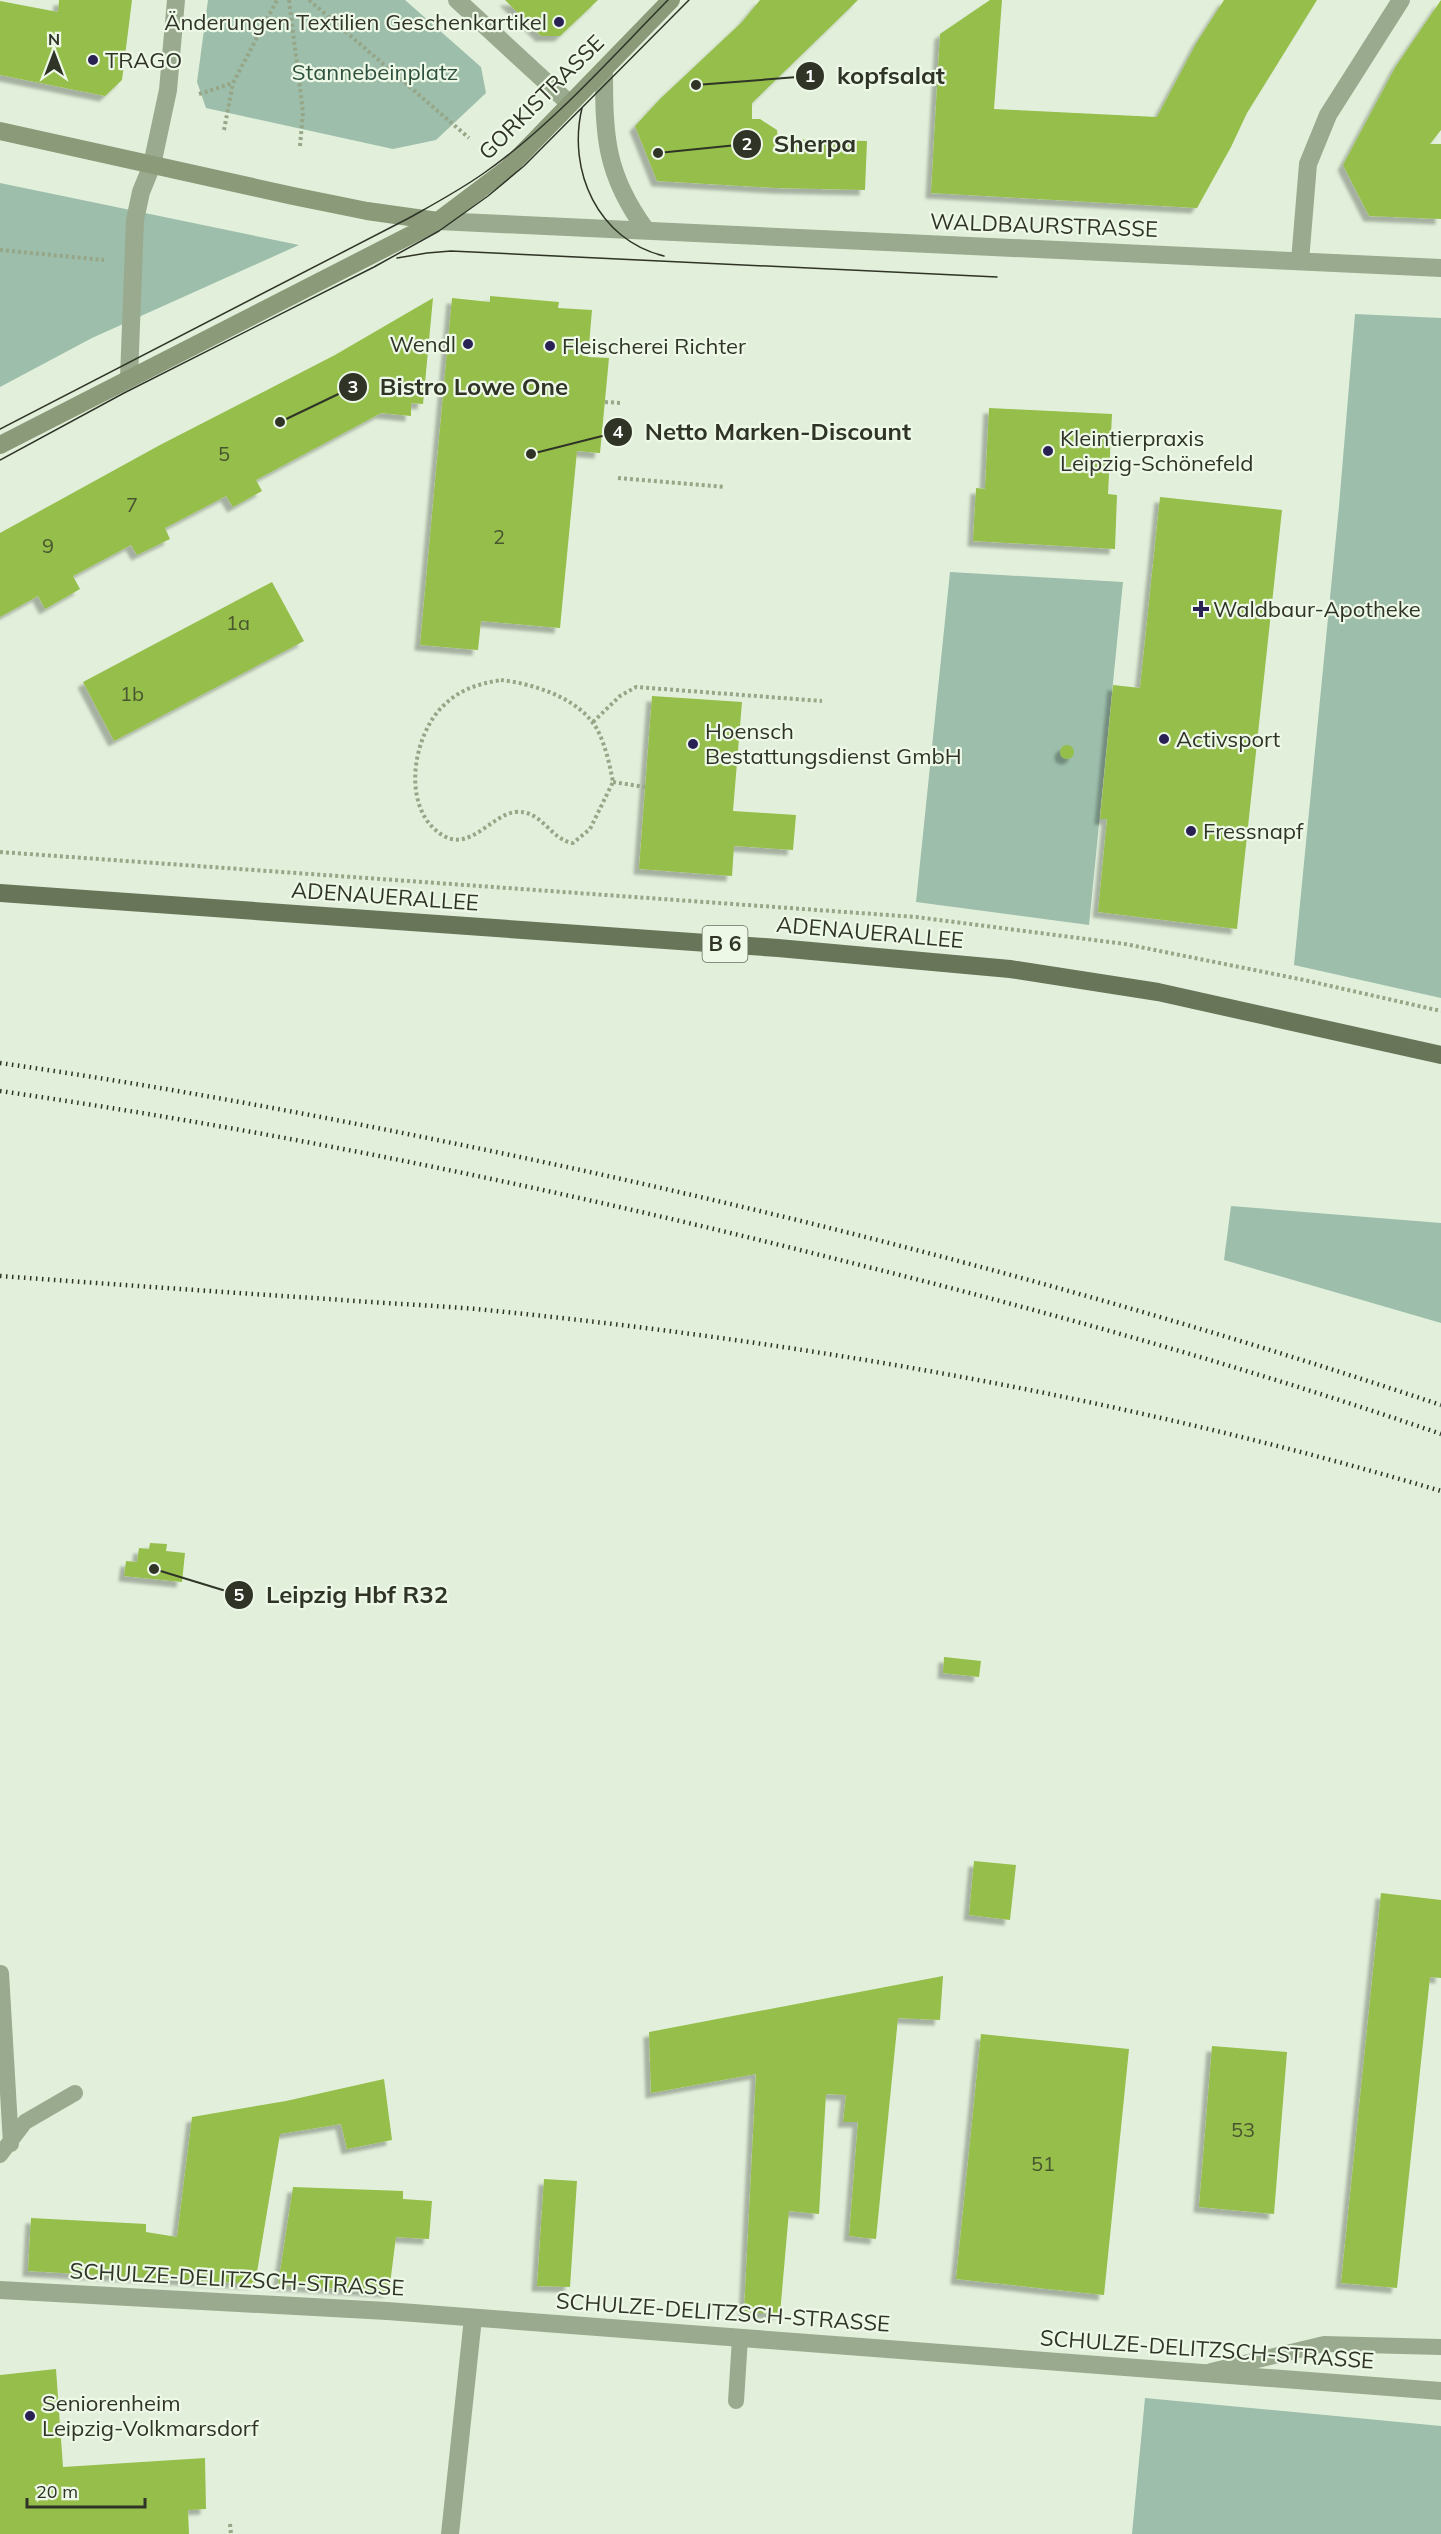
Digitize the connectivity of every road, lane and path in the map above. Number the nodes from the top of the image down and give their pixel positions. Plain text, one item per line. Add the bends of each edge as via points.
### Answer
1 (176, 0) edge
2 (277, 0) edge
3 (289, 0) edge
4 (309, 0) edge
5 (457, 0) edge
6 (671, 0) edge
7 (1401, 0) edge
8 (604, 69) junction
9 (232, 83) junction
10 (199, 94) dead end
11 (570, 104) junction
12 (224, 130) dead end
13 (0, 131) edge
14 (469, 138) dead end
15 (300, 146) dead end
16 (152, 165) junction
17 (438, 221) junction
18 (646, 230) junction
19 (0, 250) edge
20 (1300, 261) junction
21 (132, 263) junction
22 (1441, 268) edge
23 (129, 378) junction
24 (605, 402) dead end
25 (622, 403) dead end
26 (0, 445) edge
27 (618, 478) dead end
28 (724, 487) dead end
29 (822, 701) dead end
30 (593, 722) junction
31 (613, 782) junction
32 (645, 787) dead end
33 (0, 893) edge
34 (1441, 1055) edge
35 (1, 1973) edge
36 (75, 2093) dead end
37 (5, 2150) edge
38 (0, 2290) edge
39 (472, 2318) junction
40 (740, 2338) junction
41 (1441, 2347) edge
42 (1204, 2373) junction
43 (1441, 2391) edge
44 (736, 2401) dead end
45 (230, 2524) dead end
46 (231, 2534) edge
47 (450, 2534) edge

1 - 16 street via 168,90
2 - 9 path
3 - 15 path via 303,112
4 - 14 path
5 - 11 street
6 - 8 main road, GORKISTRASSE
7 - 20 street via 1328,115 1308,164
8 - 11 main road, GORKISTRASSE
8 - 18 street via 608,154 619,188
9 - 10 path
9 - 12 path
11 - 17 main road, GORKISTRASSE via 507,169
13 - 16 main road
16 - 17 main road via 303,199
16 - 21 street via 137,205
17 - 18 street, WALDBAURSTRASSE
17 - 23 main road
18 - 20 street, WALDBAURSTRASSE
19 - 21 path
20 - 22 street, WALDBAURSTRASSE
21 - 23 street
23 - 26 main road
24 - 25 path
27 - 28 path
29 - 30 path via 636,687 620,696
30 - 31 path via 600,733
30 - 31 path via 549,691 528,683 501,680 475,684 453,698 430,723 417,756 415,782 420,808 434,829 446,838 467,837 512,813 524,812 543,821 562,842 573,843 590,829
31 - 32 path
33 - 34 main road, ADENAUERALLEE / B 6 via 766,947 1010,969 1158,992
35 - 37 lane
36 - 37 lane via 25,2122
38 - 39 street, SCHULZE-DELITZSCH-STRASSE
39 - 40 street, SCHULZE-DELITZSCH-STRASSE
39 - 47 street
40 - 42 street, SCHULZE-DELITZSCH-STRASSE
40 - 44 lane
41 - 42 lane via 1324,2344
42 - 43 street, SCHULZE-DELITZSCH-STRASSE
45 - 46 path

